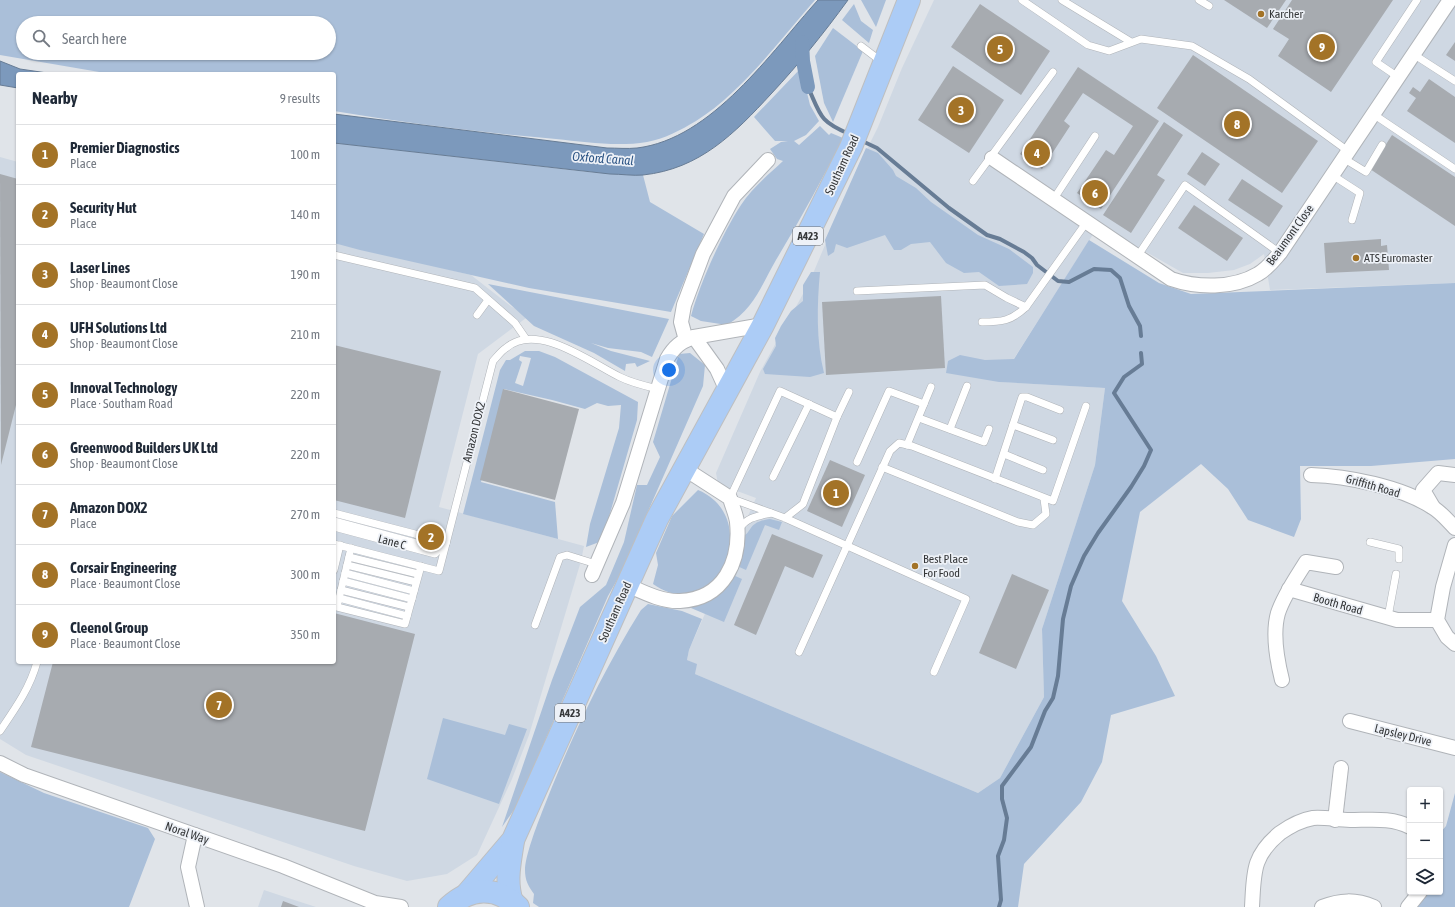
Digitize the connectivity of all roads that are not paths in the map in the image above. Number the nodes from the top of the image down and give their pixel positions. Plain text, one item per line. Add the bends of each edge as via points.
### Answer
1 (909, 0) edge
2 (1022, 0) edge
3 (1062, 0) edge
4 (1199, 0) edge
5 (1417, 0) edge
6 (1450, 0) edge
7 (1209, 6) dead end
8 (1131, 42) junction
9 (861, 46) dead end
10 (1413, 54) junction
11 (884, 63) junction
12 (1053, 72) dead end
13 (1398, 78) junction
14 (1455, 81) edge
15 (1373, 114) junction
16 (1095, 136) dead end
17 (1382, 145) dead end
18 (1346, 155) junction
19 (992, 158) junction
20 (768, 160) dead end
21 (1455, 169) edge
22 (1332, 175) junction
23 (973, 181) dead end
24 (1053, 200) junction
25 (1352, 220) dead end
26 (1086, 223) junction
27 (1280, 253) junction
28 (336, 255) edge
29 (1137, 257) junction
30 (857, 290) dead end
31 (488, 300) junction
32 (1026, 307) junction
33 (477, 315) dead end
34 (982, 322) dead end
35 (763, 325) junction
36 (690, 338) junction
37 (526, 339) junction
38 (967, 386) dead end
39 (931, 387) dead end
40 (658, 389) junction
41 (728, 390) junction
42 (849, 392) dead end
43 (809, 404) junction
44 (924, 404) junction
45 (1086, 406) dead end
46 (1060, 410) dead end
47 (837, 417) junction
48 (919, 418) junction
49 (1013, 425) junction
50 (950, 429) junction
51 (989, 429) dead end
52 (1053, 440) dead end
53 (907, 444) junction
54 (1004, 454) junction
55 (857, 462) dead end
56 (882, 467) junction
57 (685, 469) junction
58 (1043, 470) dead end
59 (1311, 475) dead end
60 (1455, 475) edge
61 (773, 477) dead end
62 (995, 479) junction
63 (730, 498) junction
64 (1044, 499) junction
65 (1433, 507) junction
66 (772, 513) junction
67 (336, 514) edge
68 (785, 518) junction
69 (336, 522) edge
70 (336, 528) edge
71 (1455, 528) edge
72 (737, 533) junction
73 (1370, 542) dead end
74 (446, 543) junction
75 (1455, 544) edge
76 (337, 545) edge
77 (846, 545) junction
78 (351, 548) junction
79 (349, 557) junction
80 (1399, 559) dead end
81 (347, 565) junction
82 (420, 566) junction
83 (1336, 567) dead end
84 (594, 570) joint
85 (345, 573) junction
86 (418, 574) junction
87 (1396, 574) dead end
88 (343, 581) junction
89 (416, 582) junction
90 (627, 585) junction
91 (1289, 589) junction
92 (341, 590) junction
93 (414, 591) junction
94 (412, 599) junction
95 (409, 607) junction
96 (1388, 617) junction
97 (1436, 620) junction
98 (535, 625) dead end
99 (1455, 644) edge
100 (799, 652) dead end
101 (36, 664) edge
102 (934, 672) dead end
103 (1282, 680) dead end
104 (1350, 721) dead end
105 (0, 731) edge
106 (1455, 748) edge
107 (0, 763) edge
108 (1341, 768) dead end
109 (1335, 820) junction
110 (1407, 826) edge
111 (195, 835) junction
112 (513, 840) junction
113 (467, 894) junction
114 (1418, 895) edge
115 (515, 904) edge
116 (377, 905) edge
117 (197, 907) edge
118 (401, 907) edge
119 (449, 907) edge
120 (1252, 907) edge
121 (1322, 907) edge
122 (1374, 907) edge
123 (1408, 907) edge

1 - 11 highway, Southam Road / A423
2 - 8 lane via 1088,45 1109,51
3 - 8 lane
4 - 7 lane
5 - 13 lane via 1376,62
6 - 10 street, Beaumont Close
8 - 18 lane via 1141,39 1192,46 1249,79
9 - 11 lane
10 - 13 street, Beaumont Close
10 - 14 lane
11 - 35 highway, Southam Road / A423 via 855,138
12 - 19 lane
13 - 15 street, Beaumont Close
15 - 18 street, Beaumont Close
15 - 21 lane
16 - 24 lane
17 - 18 lane via 1366,172
18 - 22 street, Beaumont Close
19 - 23 lane
19 - 24 street, Beaumont Close
20 - 36 street via 734,196 703,254 684,305 682,322
22 - 25 lane via 1360,193
22 - 27 street, Beaumont Close
24 - 26 street, Beaumont Close
26 - 29 street, Beaumont Close
26 - 32 lane
27 - 29 street, Beaumont Close via 1271,264 1245,280 1203,286 1171,279
27 - 29 lane via 1184,185
28 - 31 lane via 475,288
30 - 32 lane via 985,285
31 - 33 lane
31 - 37 lane via 516,323
32 - 34 lane via 1016,316 1002,322
35 - 36 street
35 - 41 highway, Southam Road / A423
36 - 40 street via 677,345 667,359
36 - 41 street via 717,369
37 - 40 lane via 545,340 570,350 621,378
37 - 74 lane, Amazon DOX2 via 507,346 493,361
38 - 50 lane
39 - 44 lane
40 - 84 street via 623,503
41 - 57 highway, Southam Road / A423
42 - 47 lane
43 - 47 lane
43 - 61 lane
43 - 63 lane via 780,391
44 - 48 lane
44 - 55 lane via 889,391
45 - 64 lane via 1052,501
46 - 49 lane via 1022,397
47 - 68 lane via 803,504
48 - 50 lane
48 - 53 lane
49 - 52 lane
49 - 54 lane
50 - 51 lane via 984,442
53 - 56 lane via 899,443 890,451
53 - 62 lane
54 - 58 lane
54 - 62 lane
56 - 64 lane via 1018,522 1033,525 1046,514
56 - 77 lane
57 - 63 street
57 - 90 highway, Southam Road / A423 via 657,519
59 - 65 street, Griffith Road via 1341,476 1372,483
60 - 65 street, Griffith Road via 1438,473 1423,490
62 - 64 lane
63 - 66 lane
63 - 72 street via 737,521
65 - 71 street, Griffith Road
66 - 68 lane
66 - 72 lane via 752,517
67 - 74 lane via 415,534 430,543
68 - 77 lane
69 - 74 lane via 434,548
70 - 74 lane, Lane C via 435,554
72 - 90 street via 737,545 731,568 718,588 696,598 680,601 665,599
73 - 80 lane via 1400,549
74 - 82 lane, Amazon DOX2 via 438,570
75 - 97 street
76 - 78 lane
77 - 100 lane
77 - 102 lane via 966,599
78 - 79 lane
78 - 82 lane
79 - 81 lane
79 - 86 lane
81 - 85 lane
81 - 89 lane
82 - 86 lane
83 - 91 street via 1306,562
84 - 98 lane via 567,555 560,557
85 - 88 lane
85 - 93 lane
86 - 89 lane
87 - 96 lane
88 - 92 lane
88 - 94 lane
89 - 93 lane
90 - 112 highway, Southam Road / A423
91 - 96 street, Booth Road
91 - 103 street via 1278,614 1277,659
92 - 95 lane
92 - 95 lane via 337,607 405,624
93 - 94 lane
94 - 95 lane
96 - 97 street, Booth Road via 1397,620
97 - 99 street
101 - 105 lane via 20,702
104 - 106 street, Lapsley Drive
107 - 111 street, Noral Way via 24,775
108 - 109 street
109 - 110 street via 1386,820
109 - 120 street via 1302,820 1286,829 1262,850 1255,868
111 - 116 street, Noral Way via 283,866
111 - 117 street via 188,867
112 - 113 highway, Southam Road / A423
112 - 115 highway, Southam Road / A423 via 508,890
113 - 115 highway via 491,892 502,895
113 - 119 highway
114 - 123 street
116 - 118 street, Noral Way
121 - 122 street via 1337,902 1356,901

